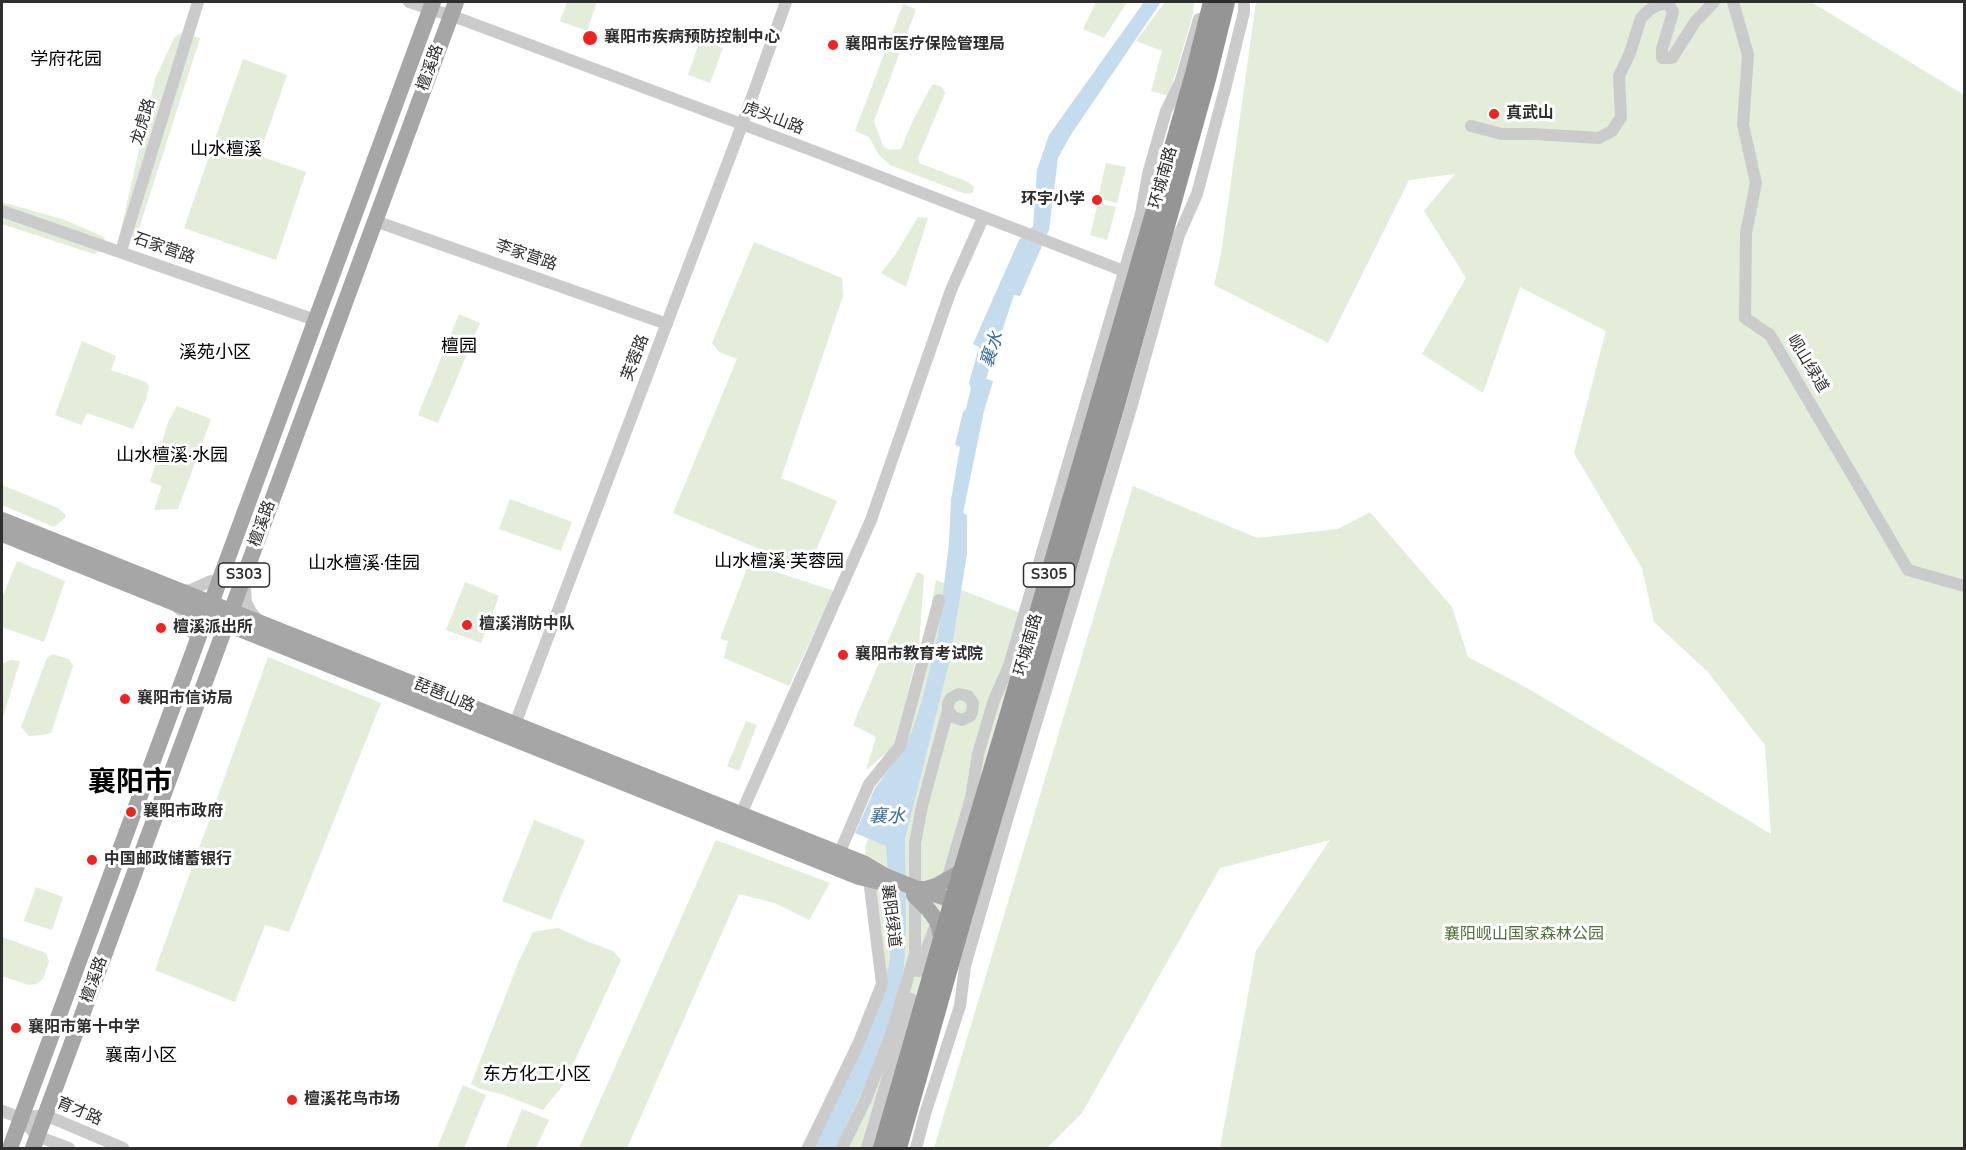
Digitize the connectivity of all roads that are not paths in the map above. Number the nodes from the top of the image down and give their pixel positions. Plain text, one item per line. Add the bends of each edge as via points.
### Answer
1 (198, 2) edge
2 (409, 2) edge
3 (464, 2) edge
4 (786, 2) edge
5 (1205, 2) edge
6 (1212, 2) edge
7 (1226, 2) edge
8 (1244, 2) edge
9 (1714, 2) edge
10 (1733, 2) edge
11 (428, 4) edge
12 (455, 12) edge
13 (1206, 28) junction
14 (742, 125) junction
15 (1471, 126) dead end
16 (2, 211) edge
17 (983, 218) junction
18 (379, 222) junction
19 (121, 251) junction
20 (1144, 279) junction
21 (312, 319) junction
22 (667, 324) junction
23 (2, 520) edge
24 (2, 534) edge
25 (211, 581) junction
26 (1965, 586) edge
27 (245, 590) junction
28 (176, 597) junction
29 (939, 600) dead end
30 (205, 609) junction
31 (231, 619) junction
32 (258, 630) junction
33 (192, 633) junction
34 (224, 644) junction
35 (950, 704) dead end
36 (515, 724) junction
37 (741, 814) junction
38 (839, 854) junction
39 (954, 876) junction
40 (879, 879) junction
41 (915, 892) junction
42 (962, 911) junction
43 (2, 1111) edge
44 (48, 1116) junction
45 (19, 1117) junction
46 (38, 1143) edge
47 (3, 1149) edge
48 (10, 1149) edge
49 (69, 1149) edge
50 (123, 1149) edge
51 (808, 1149) edge
52 (842, 1149) edge
53 (867, 1149) edge
54 (882, 1149) edge
55 (898, 1149) edge
56 (916, 1149) edge

1 - 19 street, 龙虎路
2 - 11 street, 虎头山路
3 - 12 street
4 - 14 street, 芙蓉路
5 - 13 street
5 - 20 street via 1148,174 1141,214
6 - 13 highway, 环城南路 / S305
7 - 20 highway, 环城南路 / S305 via 1207,79
8 - 20 street via 1197,194 1179,235
9 - 15 street via 1695,22 1672,58 1662,58 1673,12 1668,3 1648,10 1641,18 1619,76 1621,117 1612,132 1599,138 1502,134
10 - 26 street, 岘山绿道 via 1748,55 1743,125 1756,183 1746,233 1745,318 1770,335 1908,570
11 - 12 street, 虎头山路
11 - 21 main road, 檀溪路 / S303
12 - 14 street, 虎头山路
12 - 18 main road, 檀溪路 / S303
13 - 20 highway, 环城南路 / S305
14 - 17 street, 虎头山路
14 - 22 street, 芙蓉路
16 - 19 street, 石家营路
17 - 20 street, 虎头山路
17 - 37 street via 951,290 871,520
18 - 22 street, 李家营路
18 - 27 street
18 - 31 main road, 檀溪路 / S303
19 - 21 street, 石家营路
20 - 39 highway, 环城南路 / S305 via 1007,720
20 - 42 highway, 环城南路 / S305 via 1116,405
21 - 25 street
21 - 30 main road, 檀溪路 / S303
22 - 36 street, 芙蓉路
23 - 28 main road, 琵琶山路
24 - 28 main road, 琵琶山路
25 - 28 street
25 - 30 street
27 - 31 street
27 - 32 street
28 - 30 main road, 琵琶山路
28 - 33 street
29 - 38 street via 900,746 869,784
30 - 31 main road, 琵琶山路
30 - 33 street
30 - 45 main road, 檀溪路 / S303
31 - 32 main road, 琵琶山路
31 - 34 street
31 - 44 main road, 檀溪路 / S303
32 - 34 street via 234,636
32 - 36 main road, 琵琶山路
32 - 40 main road, 琵琶山路 via 859,877
33 - 45 street
34 - 44 street via 174,788
35 - 41 street, 襄阳绿道 via 915,843
36 - 37 main road, 琵琶山路
37 - 38 main road, 琵琶山路
38 - 40 main road, 琵琶山路 via 863,863
39 - 41 main road
39 - 42 highway, 环城南路 / S305
40 - 41 main road
40 - 51 street, 襄阳绿道 via 882,984
41 - 42 main road
41 - 42 main road
41 - 52 street, 襄阳绿道 via 915,954 909,980 874,1078
42 - 53 street via 925,950
42 - 54 highway, 环城南路 / S305 via 942,939
42 - 55 highway, 环城南路 / S305
42 - 56 street via 965,966 960,1006
43 - 45 street, 育才路
44 - 45 street, 育才路
44 - 46 main road, 檀溪路 / S303
44 - 50 street, 育才路
45 - 46 street, 育才路
45 - 47 street
45 - 48 main road, 檀溪路 / S303
46 - 49 street, 育才路

